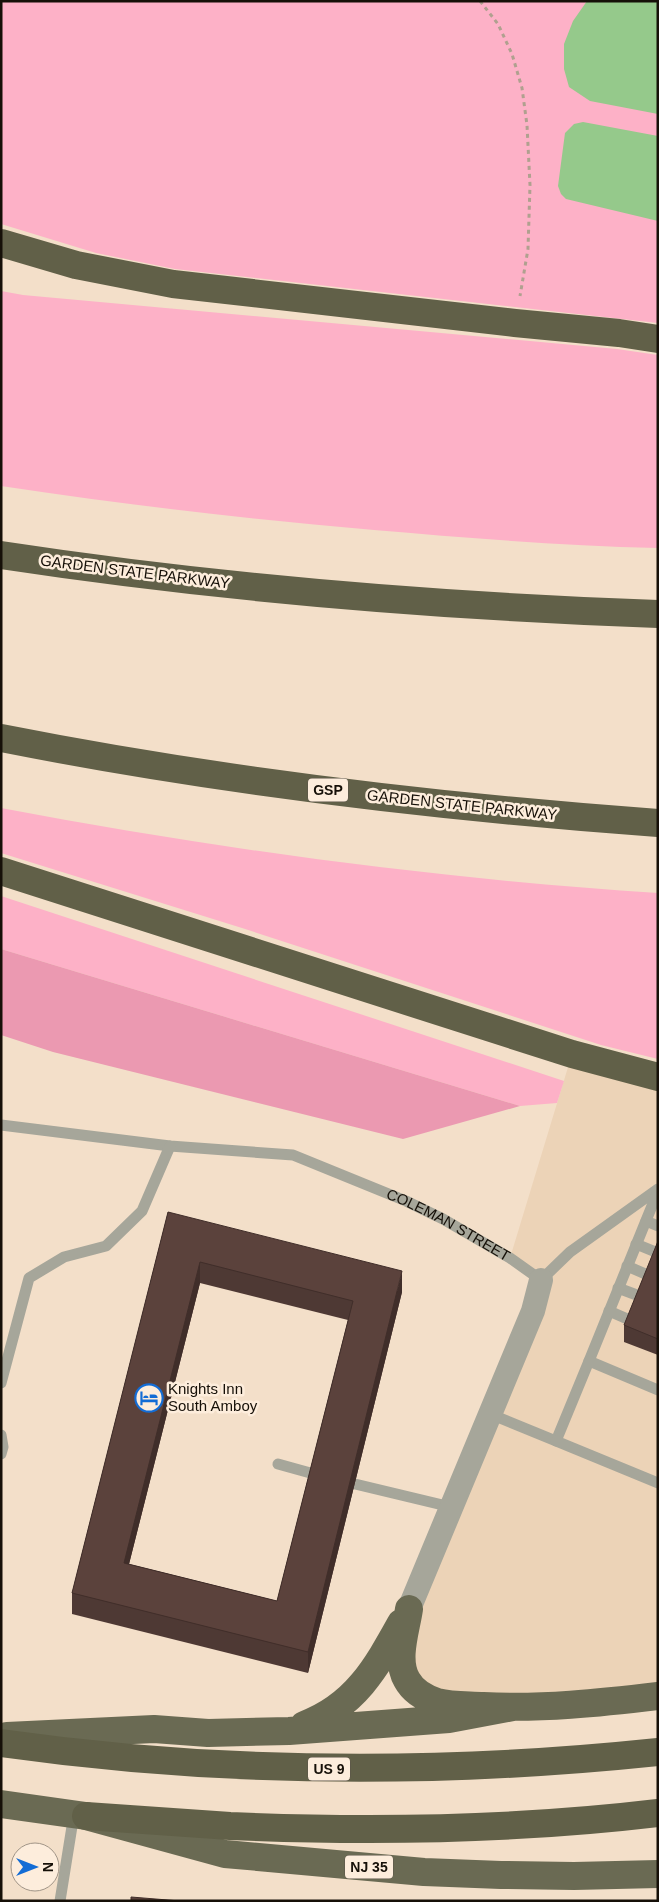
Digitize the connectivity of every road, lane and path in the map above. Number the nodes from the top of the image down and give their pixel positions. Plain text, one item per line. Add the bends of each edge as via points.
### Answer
1 (480, 1) edge
2 (1, 243) edge
3 (515, 323) junction
4 (658, 339) edge
5 (1, 555) edge
6 (658, 614) edge
7 (1, 738) edge
8 (658, 823) edge
9 (1, 871) edge
10 (658, 1076) edge
11 (1, 1125) edge
12 (170, 1146) junction
13 (658, 1190) edge
14 (646, 1221) junction
15 (658, 1226) edge
16 (636, 1244) junction
17 (658, 1253) edge
18 (627, 1266) junction
19 (650, 1276) edge
20 (541, 1280) junction
21 (618, 1288) junction
22 (642, 1297) edge
23 (609, 1311) junction
24 (632, 1321) edge
25 (589, 1361) junction
26 (1, 1383) edge
27 (658, 1390) edge
28 (490, 1414) junction
29 (1, 1435) edge
30 (556, 1441) junction
31 (1, 1454) edge
32 (278, 1464) dead end
33 (314, 1474) edge
34 (658, 1483) edge
35 (355, 1484) edge
36 (451, 1507) junction
37 (409, 1609) junction
38 (658, 1696) edge
39 (513, 1707) junction
40 (289, 1730) junction
41 (1, 1736) edge
42 (1, 1743) edge
43 (658, 1752) edge
44 (1, 1804) edge
45 (658, 1813) edge
46 (80, 1815) junction
47 (658, 1874) edge
48 (60, 1901) edge

1 - 3 path via 498,24 512,54 522,88 527,125 530,185 528,249
2 - 3 highway via 84,267 173,284
3 - 4 highway
5 - 6 highway, GARDEN STATE PARKWAY via 328,594
7 - 8 highway, GARDEN STATE PARKWAY / GSP via 136,762 336,791 534,814
9 - 10 highway via 572,1054
11 - 12 lane, COLEMAN STREET
12 - 20 lane, COLEMAN STREET via 293,1155 443,1219
12 - 26 lane via 142,1211 106,1246 64,1256 29,1278
13 - 14 lane
13 - 20 lane via 570,1252
14 - 15 lane
14 - 16 lane
16 - 17 lane
16 - 18 lane
18 - 19 lane
18 - 21 lane
20 - 28 street via 532,1311
21 - 22 lane
21 - 23 lane
23 - 24 lane
23 - 25 lane
25 - 27 lane
25 - 30 lane
28 - 30 lane
28 - 36 street
29 - 31 lane
30 - 34 lane
32 - 33 lane
35 - 36 lane
36 - 37 street
37 - 39 highway via 402,1670 414,1689 437,1702
37 - 40 highway via 377,1665 354,1694 329,1714
38 - 39 highway
39 - 40 highway via 449,1719
40 - 41 highway via 208,1733 154,1730
42 - 43 highway, US 9 via 158,1761 333,1769 521,1764
44 - 46 highway
45 - 46 highway via 527,1824 369,1829 229,1826
46 - 47 highway, NJ 35 via 225,1854 424,1872 574,1876
46 - 48 lane

